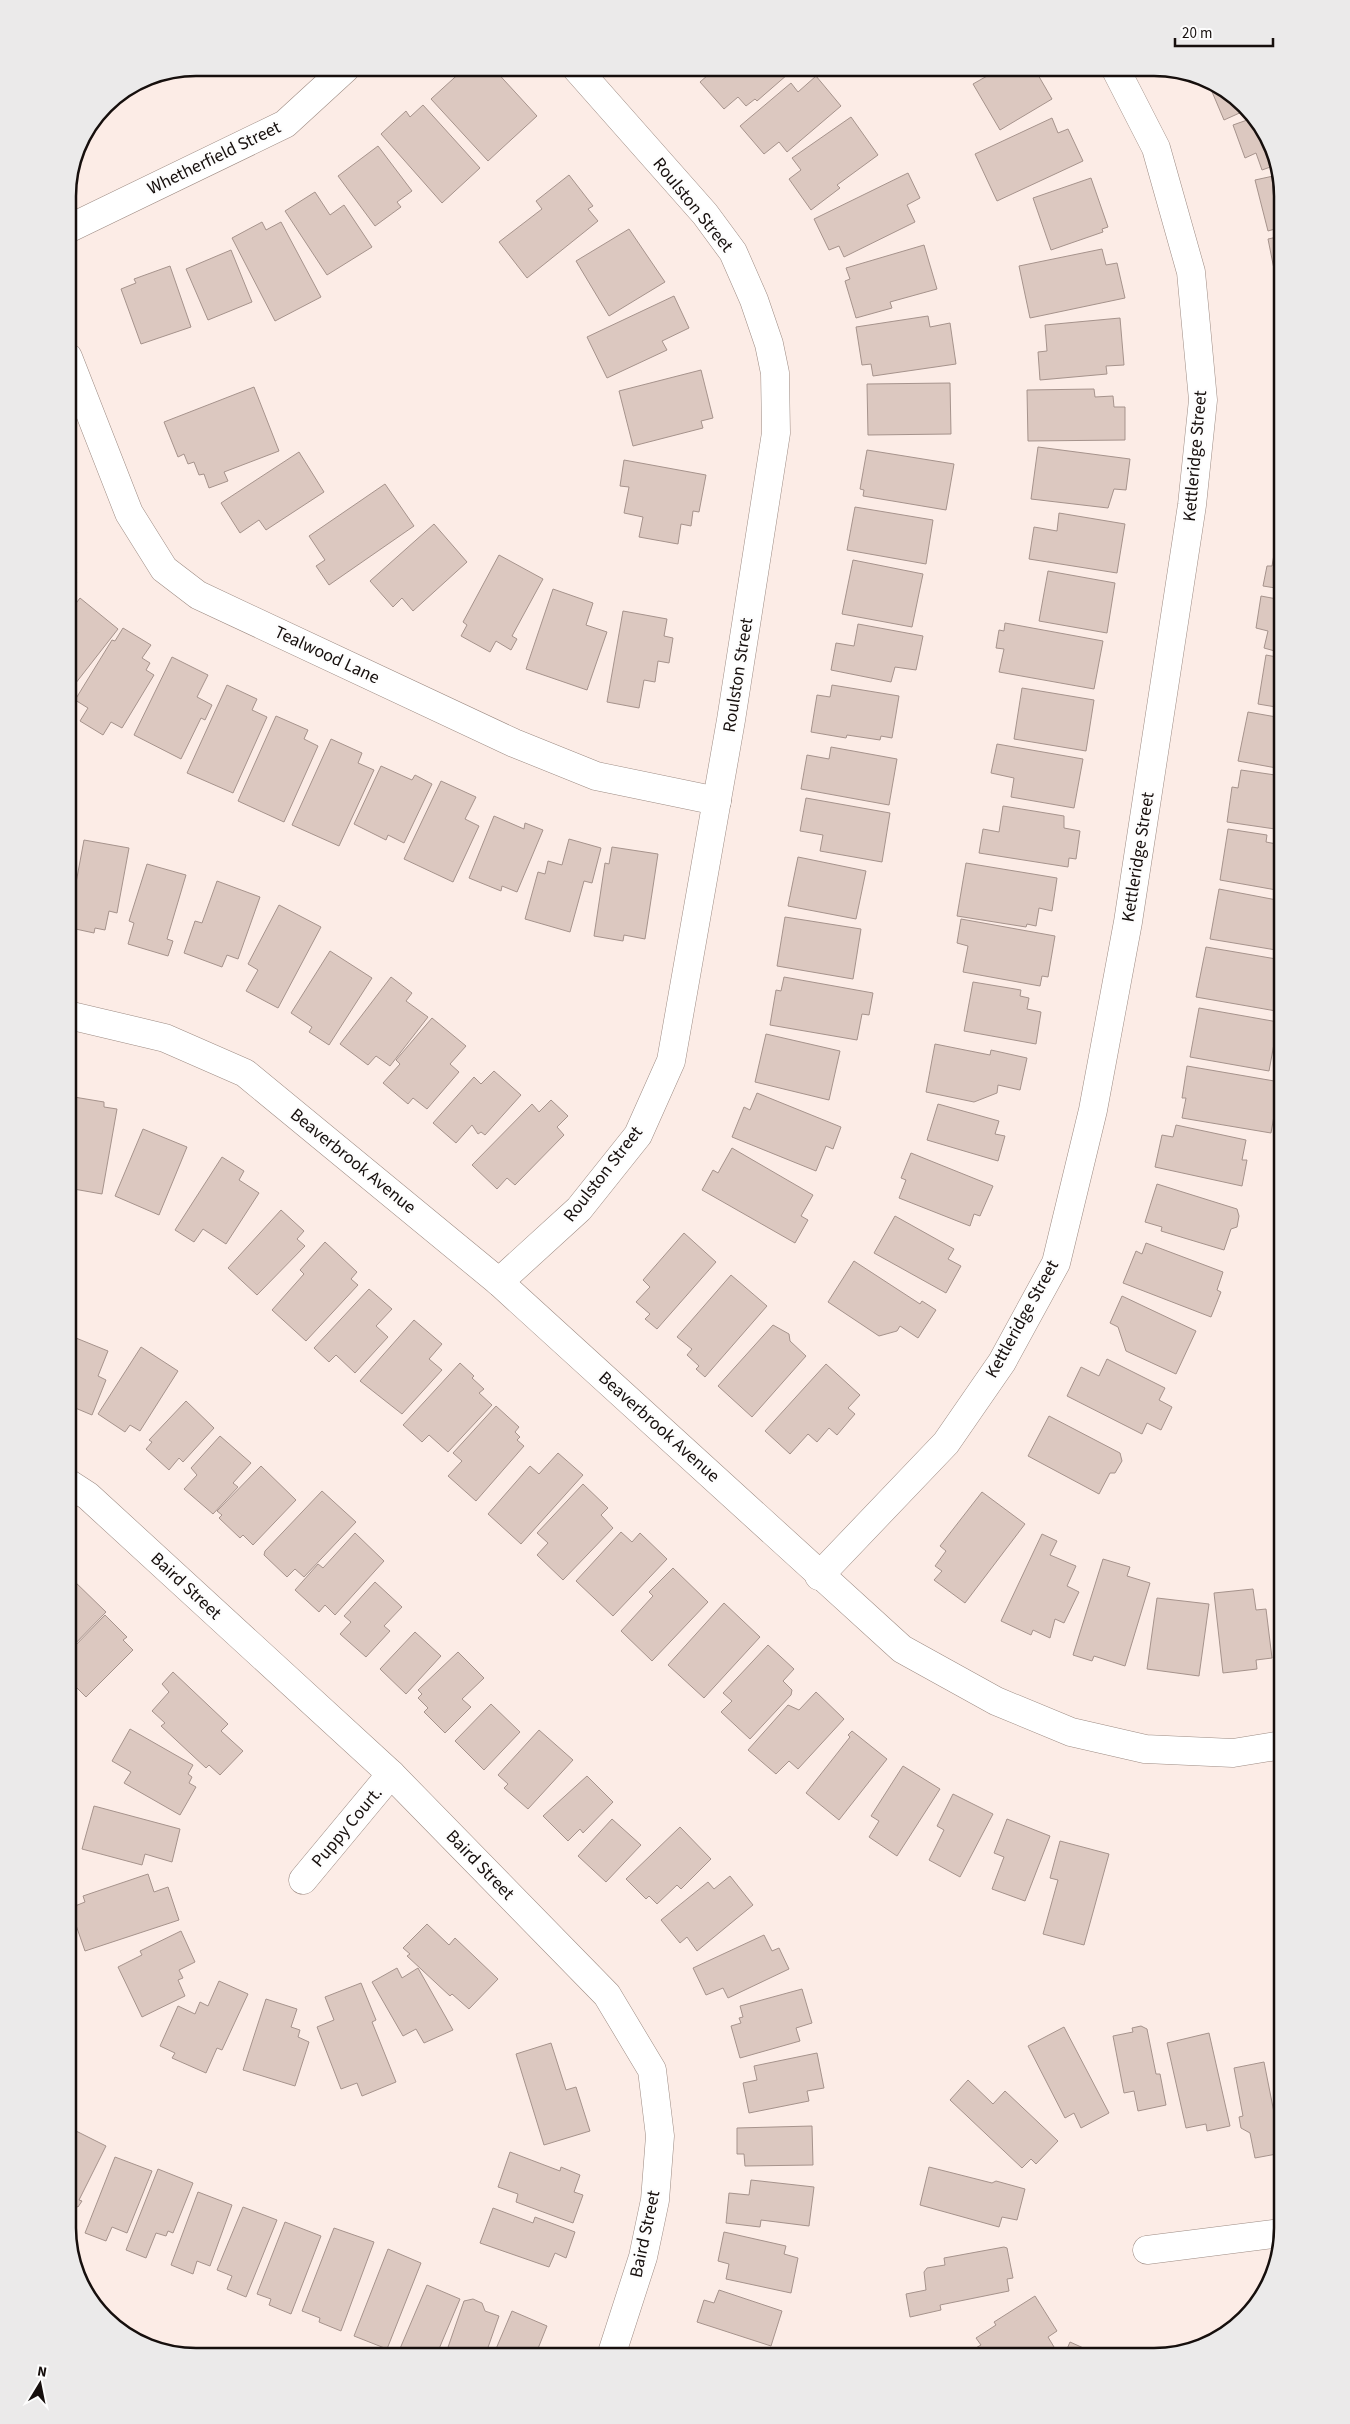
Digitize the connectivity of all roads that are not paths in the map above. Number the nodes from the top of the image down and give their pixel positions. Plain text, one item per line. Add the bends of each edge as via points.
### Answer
1 (336, 77) edge
2 (584, 77) edge
3 (1120, 77) edge
4 (77, 225) edge
5 (77, 380) edge
6 (716, 801) junction
7 (77, 1017) edge
8 (499, 1282) junction
9 (76, 1488) edge
10 (820, 1576) junction
11 (1274, 1746) edge
12 (390, 1774) junction
13 (303, 1880) dead end
14 (1274, 2234) edge
15 (1147, 2250) dead end
16 (614, 2347) edge

1 - 4 street, Whetherfield Street via 286,124
2 - 6 street, Roulston Street via 705,214 733,252 763,326 775,373 776,433
3 - 10 street, Kettleridge Street via 1156,148 1190,272 1203,400 1192,505 1138,854 1093,1110 1056,1263 1002,1362 946,1442
5 - 6 street, Tealwood Lane via 129,513 164,569 198,595 514,743 596,776
6 - 8 street, Roulston Street via 672,1061 638,1135 580,1209
7 - 8 street, Beaverbrook Avenue via 165,1038 245,1074
8 - 10 street, Beaverbrook Avenue
9 - 12 street, Baird Street
10 - 11 street, Beaverbrook Avenue via 902,1650 996,1701 1071,1732 1145,1748 1233,1752
12 - 13 street, Puppy Court.
12 - 16 street, Baird Street via 607,1995 652,2070 660,2136 655,2200 643,2257
14 - 15 street

